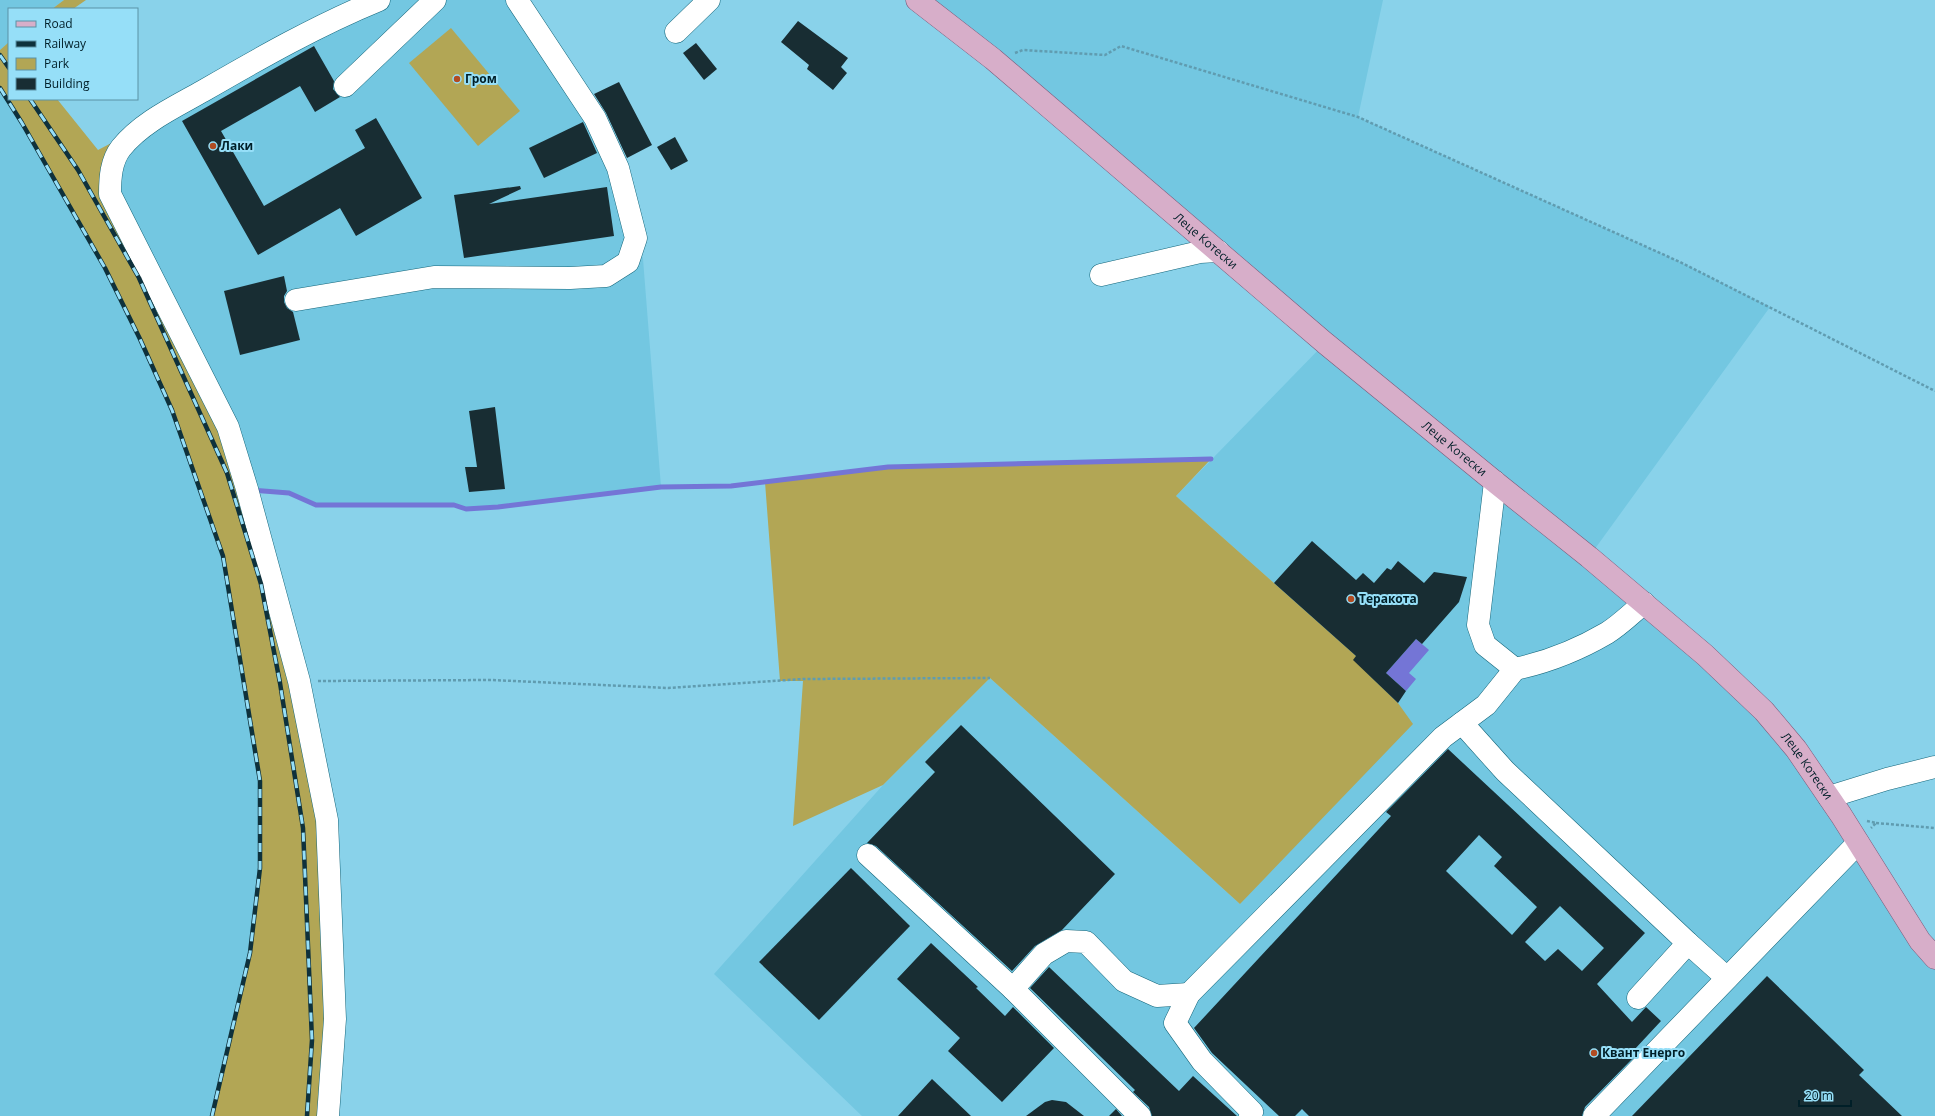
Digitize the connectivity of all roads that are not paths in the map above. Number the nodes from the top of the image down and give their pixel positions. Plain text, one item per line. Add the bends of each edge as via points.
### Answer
1 (378, 0) edge
2 (435, 0) edge
3 (517, 0) edge
4 (709, 0) edge
5 (917, 0) edge
6 (676, 32) dead end
7 (345, 86) dead end
8 (1218, 252) junction
9 (1101, 275) dead end
10 (296, 300) dead end
11 (1495, 482) junction
12 (1644, 603) junction
13 (1515, 669) junction
14 (1462, 723) junction
15 (1935, 767) edge
16 (1829, 797) junction
17 (1858, 844) junction
18 (868, 855) dead end
19 (1688, 943) junction
20 (1935, 958) edge
21 (1727, 978) junction
22 (1013, 989) junction
23 (1189, 994) junction
24 (1638, 998) dead end
25 (328, 1116) edge
26 (1140, 1116) edge
27 (1250, 1116) edge
28 (1594, 1116) edge

1 - 25 street via 246,65 144,126 120,148 110,174 110,194 228,427 299,681 327,820 335,1019
2 - 7 street
3 - 10 street via 595,118 618,168 636,238 628,262 606,276 434,277
4 - 6 street
5 - 8 main road, Леце Котески via 993,59
8 - 9 street via 1200,252
8 - 11 main road, Леце Котески
11 - 12 main road, Леце Котески
11 - 13 street, Леце Котески via 1478,625 1485,645
12 - 13 street via 1608,632 1569,652 1542,663
12 - 16 main road, Леце Котески via 1705,655 1764,711 1796,748
13 - 14 street via 1486,705
14 - 19 street via 1505,771
14 - 23 street via 1443,738
15 - 16 street
16 - 17 main road, Леце Котески
17 - 20 main road, Леце Котески via 1920,941
17 - 21 street
18 - 22 street
19 - 21 street
19 - 24 street
21 - 28 street
22 - 23 street via 1044,954 1066,941 1086,942 1124,981 1157,996
22 - 26 street
23 - 27 street via 1175,1023 1202,1061 1252,1112

